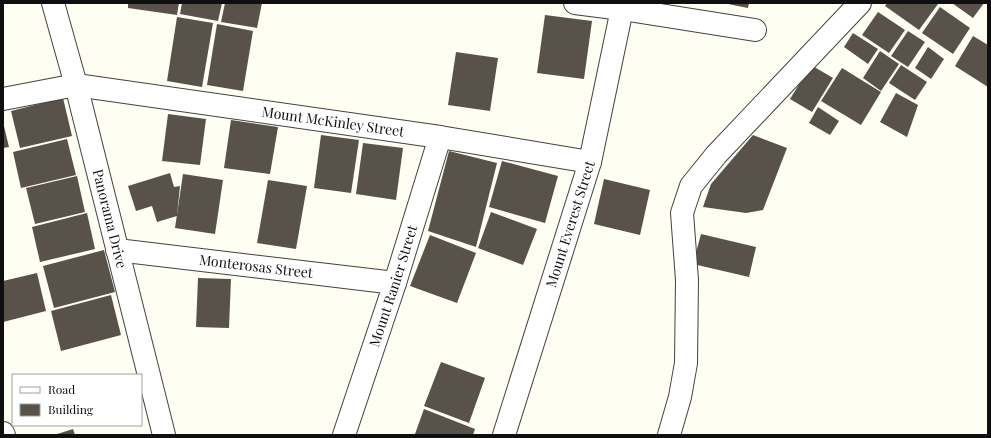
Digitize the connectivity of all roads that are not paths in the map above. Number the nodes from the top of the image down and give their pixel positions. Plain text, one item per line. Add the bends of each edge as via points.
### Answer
1 (53, 3) edge
2 (575, 3) edge
3 (860, 3) edge
4 (622, 9) junction
5 (755, 30) dead end
6 (76, 85) junction
7 (3, 99) edge
8 (440, 137) junction
9 (590, 162) junction
10 (117, 250) junction
11 (395, 284) junction
12 (164, 435) edge
13 (344, 435) edge
14 (504, 435) edge
15 (669, 435) edge

1 - 6 street, Panorama Drive
2 - 4 street
3 - 15 street via 716,155 691,186 682,214 687,280 686,362 680,397
4 - 5 street
4 - 9 street, Mount Everest Street
6 - 7 street, Mount McKinley Street
6 - 8 street, Mount McKinley Street
6 - 10 street, Panorama Drive
8 - 9 street, Mount McKinley Street
8 - 11 street, Mount Ranier Street
9 - 14 street, Mount Everest Street
10 - 11 street, Monterosas Street
10 - 12 street, Panorama Drive
11 - 13 street, Mount Ranier Street

